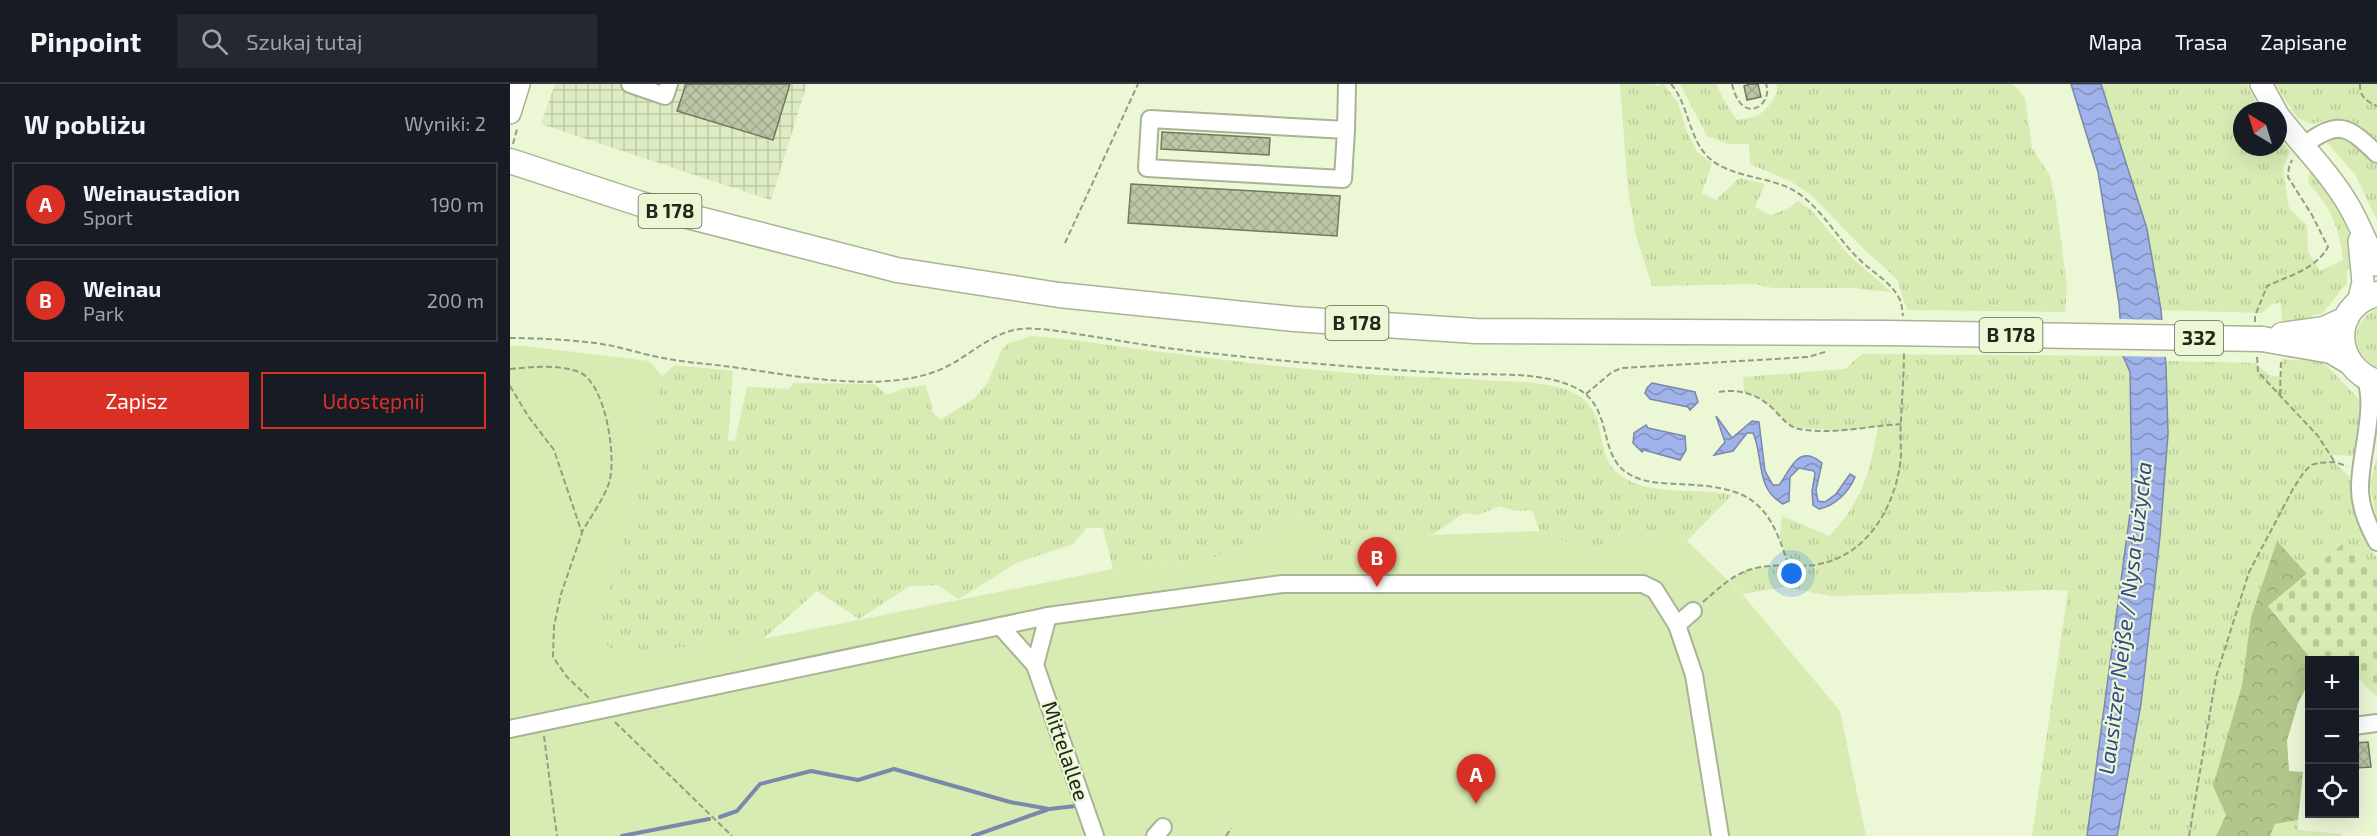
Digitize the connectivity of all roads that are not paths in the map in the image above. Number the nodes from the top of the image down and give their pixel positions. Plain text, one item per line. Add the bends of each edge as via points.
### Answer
1 (519, 84) edge
2 (630, 84) edge
3 (669, 84) edge
4 (1347, 84) edge
5 (2261, 84) edge
6 (2271, 102) edge
7 (513, 115) edge
8 (2287, 127) edge
9 (1346, 130) junction
10 (2303, 146) junction
11 (2377, 154) edge
12 (510, 161) edge
13 (2357, 225) junction
14 (2377, 265) edge
15 (2360, 305) edge
16 (2137, 337) joint
17 (2262, 339) junction
18 (2348, 361) junction
19 (2371, 380) edge
20 (2377, 439) edge
21 (2362, 470) junction
22 (2377, 542) edge
23 (1692, 611) road end
24 (1048, 616) junction
25 (1677, 625) junction
26 (1000, 626) junction
27 (1035, 665) junction
28 (2377, 723) edge
29 (2359, 725) edge
30 (510, 729) edge
31 (1095, 836) edge
32 (1720, 836) edge

1 - 7 main road
2 - 3 street via 665,96
4 - 9 street
5 - 6 main road
8 - 10 main road
9 - 9 street via 1343,179 1147,168 1150,119
10 - 11 street via 2336,127 2356,134
10 - 13 main road via 2341,193
12 - 16 highway, B 178, bridge via 641,204 897,270 1071,297 1294,320 1476,331 1895,329
13 - 14 main road
13 - 15 main road via 2363,272
15 - 17 highway, 332 via 2324,329
15 - 18 highway via 2342,344
16 - 17 highway, 332, bridge
17 - 18 highway, 332 via 2331,351
18 - 19 highway, 332
19 - 21 street via 2376,405
20 - 21 street
21 - 22 street via 2361,498
23 - 25 street
24 - 25 street via 1282,584 1643,584 1655,590
24 - 26 street
24 - 27 street
25 - 32 street via 1694,675
26 - 27 street, Mittelallee
26 - 30 street
27 - 31 street, Mittelallee
28 - 29 street

